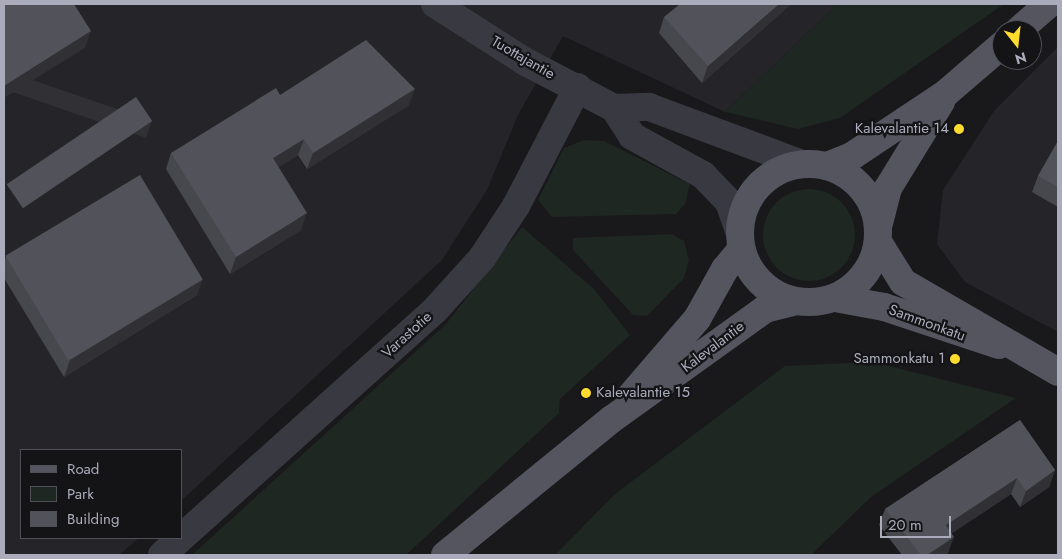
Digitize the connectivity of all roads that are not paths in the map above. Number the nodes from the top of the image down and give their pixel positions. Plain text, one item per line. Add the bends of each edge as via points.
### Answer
1 (435, 4) edge
2 (1049, 4) edge
3 (1031, 20) edge
4 (992, 54) edge
5 (578, 87) junction
6 (946, 94) junction
7 (614, 108) junction
8 (814, 165) junction
9 (878, 235) junction
10 (740, 241) junction
11 (835, 298) junction
12 (794, 302) junction
13 (1019, 350) junction
14 (1058, 372) edge
15 (612, 419) junction
16 (182, 537) edge
17 (180, 539) edge
18 (162, 555) edge
19 (445, 555) edge

1 - 5 street, Tuottajantie via 524,61
2 - 3 main road
4 - 6 main road
5 - 7 street, Tuottajantie
5 - 16 street, Varastotie via 516,206 476,264 434,310
6 - 8 main road via 852,156
6 - 9 main road via 888,188
7 - 8 street via 649,108
7 - 10 street, Tuottajantie via 632,136 704,175 729,202
8 - 9 main road via 856,182 871,203
8 - 10 main road via 782,169 760,184 742,212
9 - 11 main road via 864,276
9 - 13 main road, Sammonkatu via 903,282 981,323
10 - 12 main road via 760,283
10 - 15 main road, Kalevalantie via 697,319
11 - 12 main road
11 - 13 main road, Sammonkatu via 884,307 978,341
12 - 15 main road, Kalevalantie via 765,309
13 - 14 main road, Sammonkatu
15 - 19 main road, Kalevalantie
17 - 18 street, Varastotie

